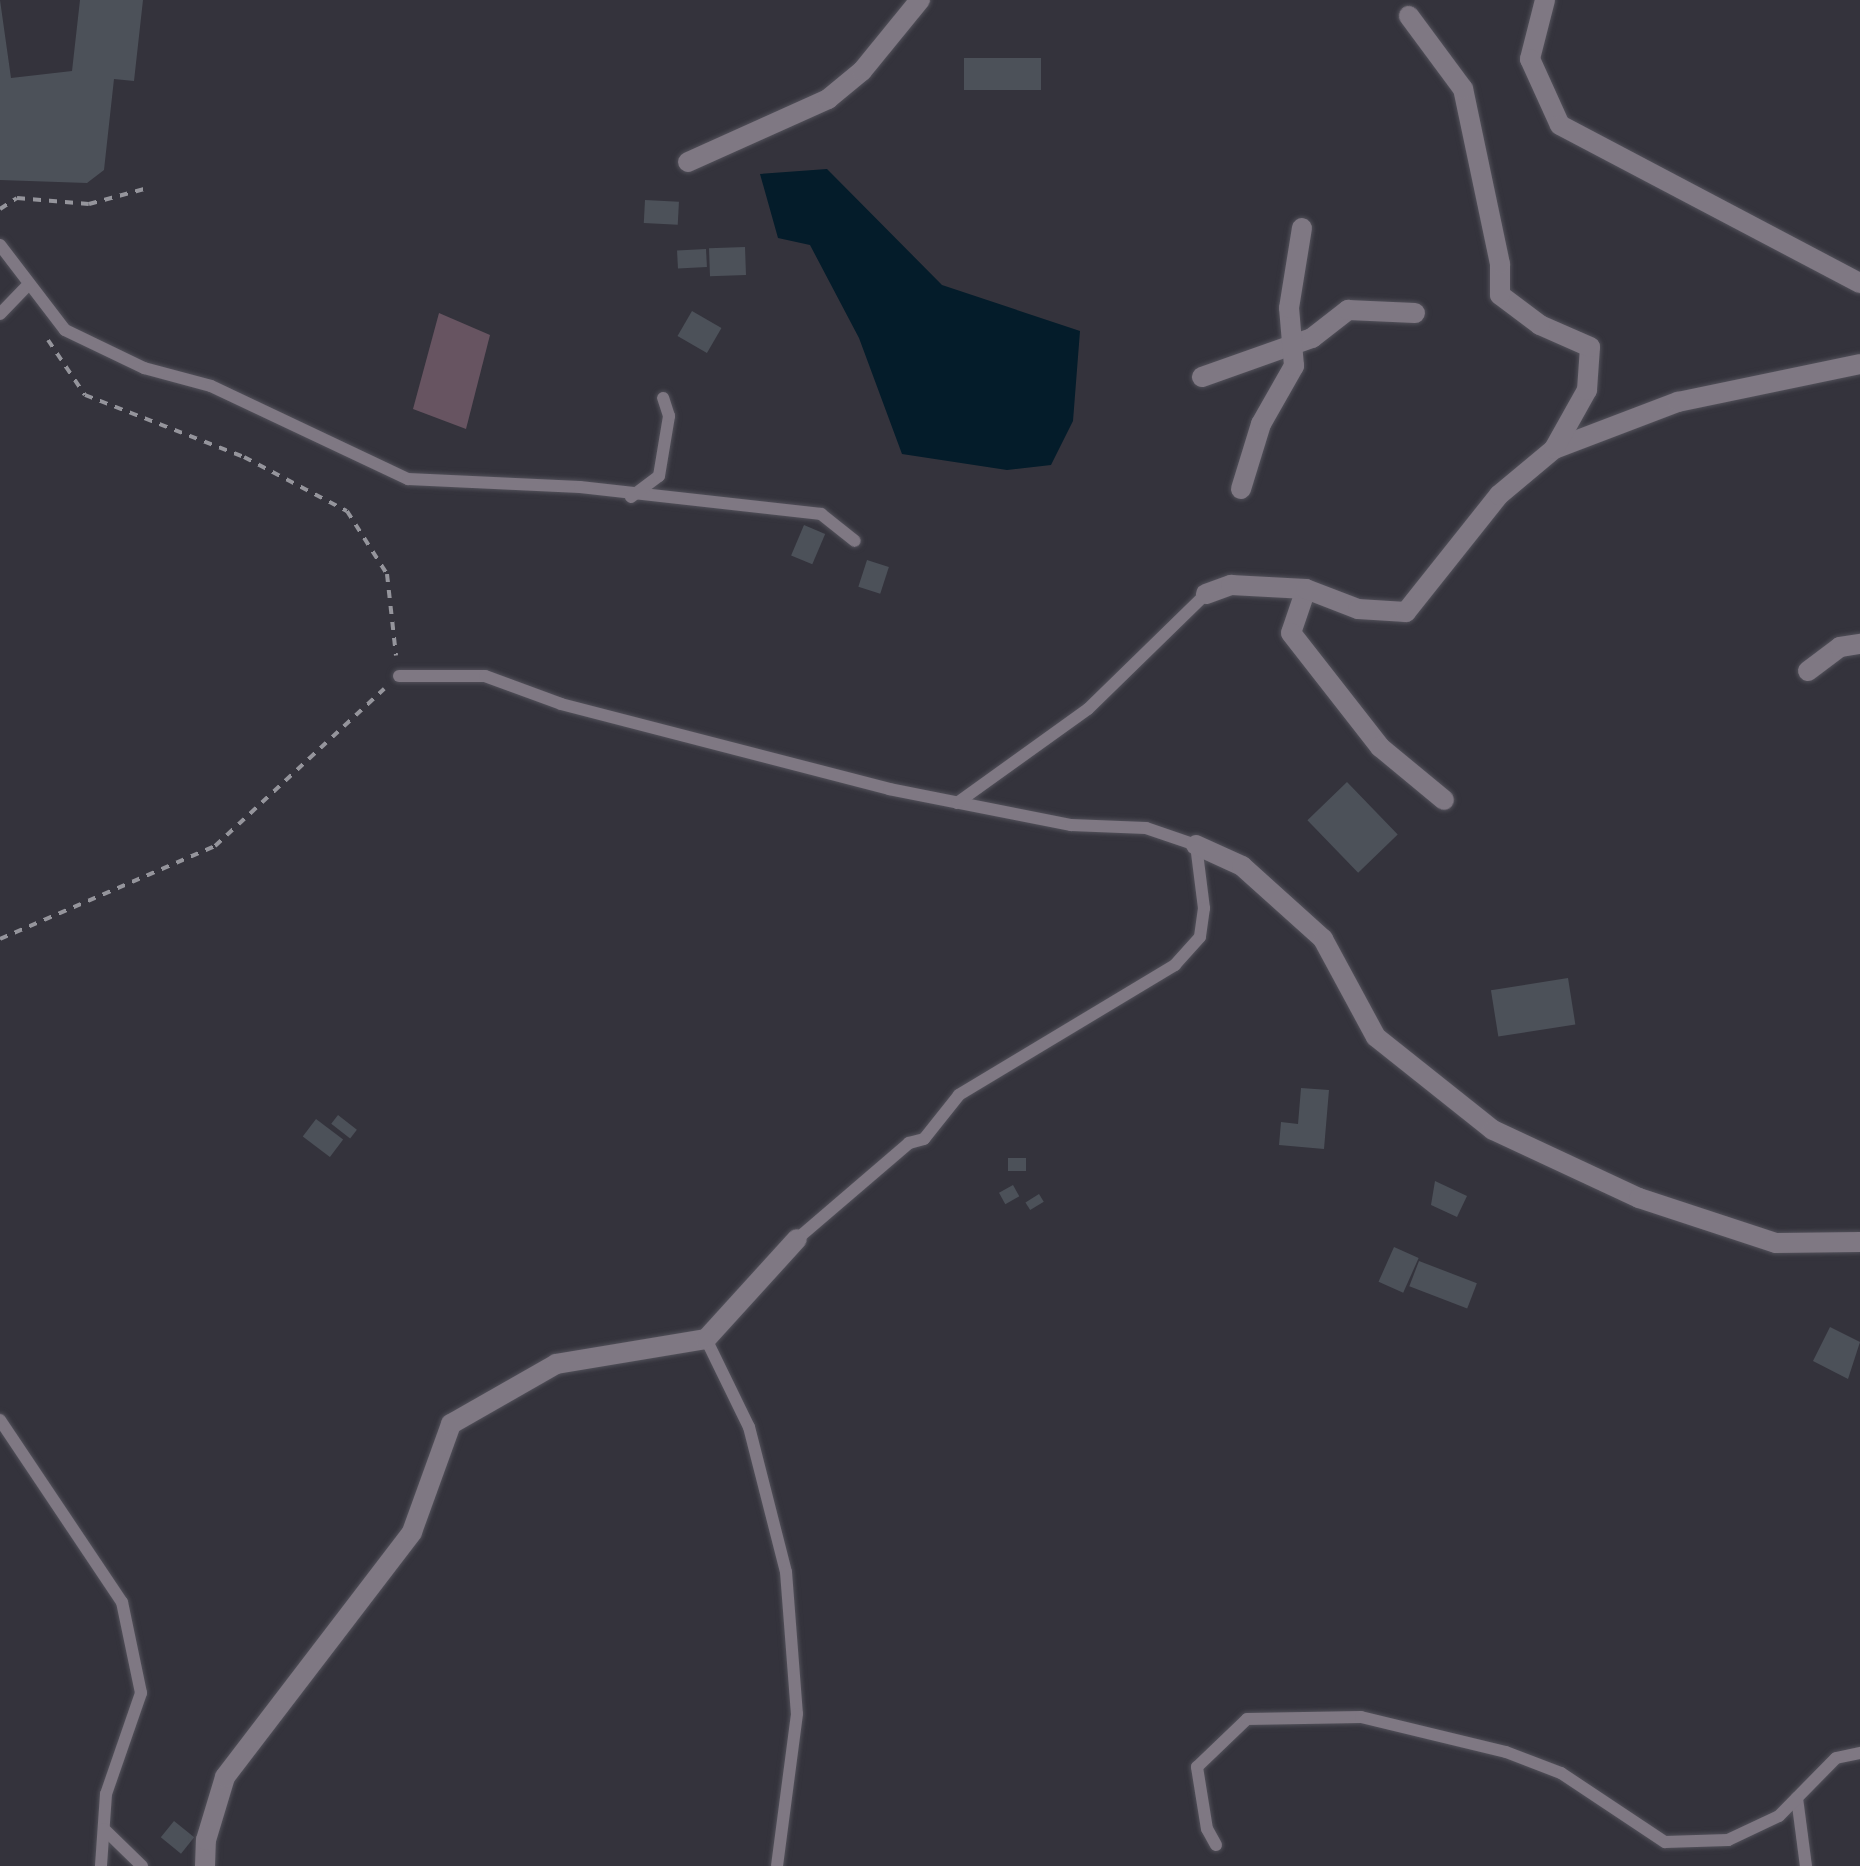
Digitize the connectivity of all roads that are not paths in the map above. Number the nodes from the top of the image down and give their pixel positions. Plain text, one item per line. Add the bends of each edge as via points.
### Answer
1 (920, 0) edge
2 (1545, 0) edge
3 (1409, 16) dead end
4 (688, 162) dead end
5 (1302, 228) dead end
6 (0, 245) edge
7 (1860, 282) edge
8 (29, 284) junction
9 (1415, 313) dead end
10 (0, 314) edge
11 (1292, 344) junction
12 (1860, 364) edge
13 (1202, 377) dead end
14 (663, 398) dead end
15 (1554, 449) junction
16 (1240, 489) dead end
17 (631, 496) junction
18 (855, 541) dead end
19 (1306, 588) junction
20 (1206, 594) joint
21 (1860, 644) edge
22 (1808, 671) dead end
23 (399, 676) road end
24 (1444, 800) dead end
25 (957, 802) junction
26 (1196, 845) junction
27 (797, 1239) joint
28 (1860, 1242) edge
29 (706, 1339) junction
30 (0, 1420) edge
31 (1860, 1753) edge
32 (1797, 1798) junction
33 (104, 1829) junction
34 (1216, 1844) dead end
35 (101, 1866) edge
36 (142, 1866) edge
37 (205, 1866) edge
38 (777, 1866) edge
39 (1806, 1866) edge

1 - 4 street via 862,71 828,100
2 - 7 street via 1530,59 1560,125
3 - 15 street via 1463,89 1500,264 1500,296 1540,325 1590,347 1587,390
5 - 11 street via 1292,268
6 - 8 lane
8 - 10 lane
8 - 17 lane via 65,330 91,345 211,386 408,480 580,487
9 - 11 street via 1348,310 1312,338
11 - 13 street
11 - 16 street via 1294,366 1261,424
12 - 15 street via 1678,402
14 - 17 lane via 669,416 660,476
15 - 19 street via 1498,495 1406,612 1358,608
17 - 18 lane via 821,514
19 - 20 street via 1232,585
19 - 24 street via 1291,634 1380,747
20 - 25 lane via 1088,709
21 - 22 street via 1840,648
23 - 25 lane via 485,676 561,704
25 - 26 lane via 1072,825 1146,828
26 - 27 lane via 1204,908 1200,937 1175,965 959,1094 924,1139 909,1142
26 - 28 street via 1242,866 1322,939 1376,1037 1493,1130 1639,1198 1776,1243
27 - 29 street
29 - 37 street via 556,1364 451,1424 412,1532 225,1777
29 - 38 lane via 749,1427 786,1572 797,1714
30 - 33 lane via 122,1602 141,1694 106,1794
31 - 32 lane via 1836,1758
32 - 34 lane via 1779,1816 1728,1840 1665,1842 1561,1773 1506,1752 1361,1717 1247,1719 1197,1767 1207,1829
32 - 39 lane
33 - 35 lane
33 - 36 lane

